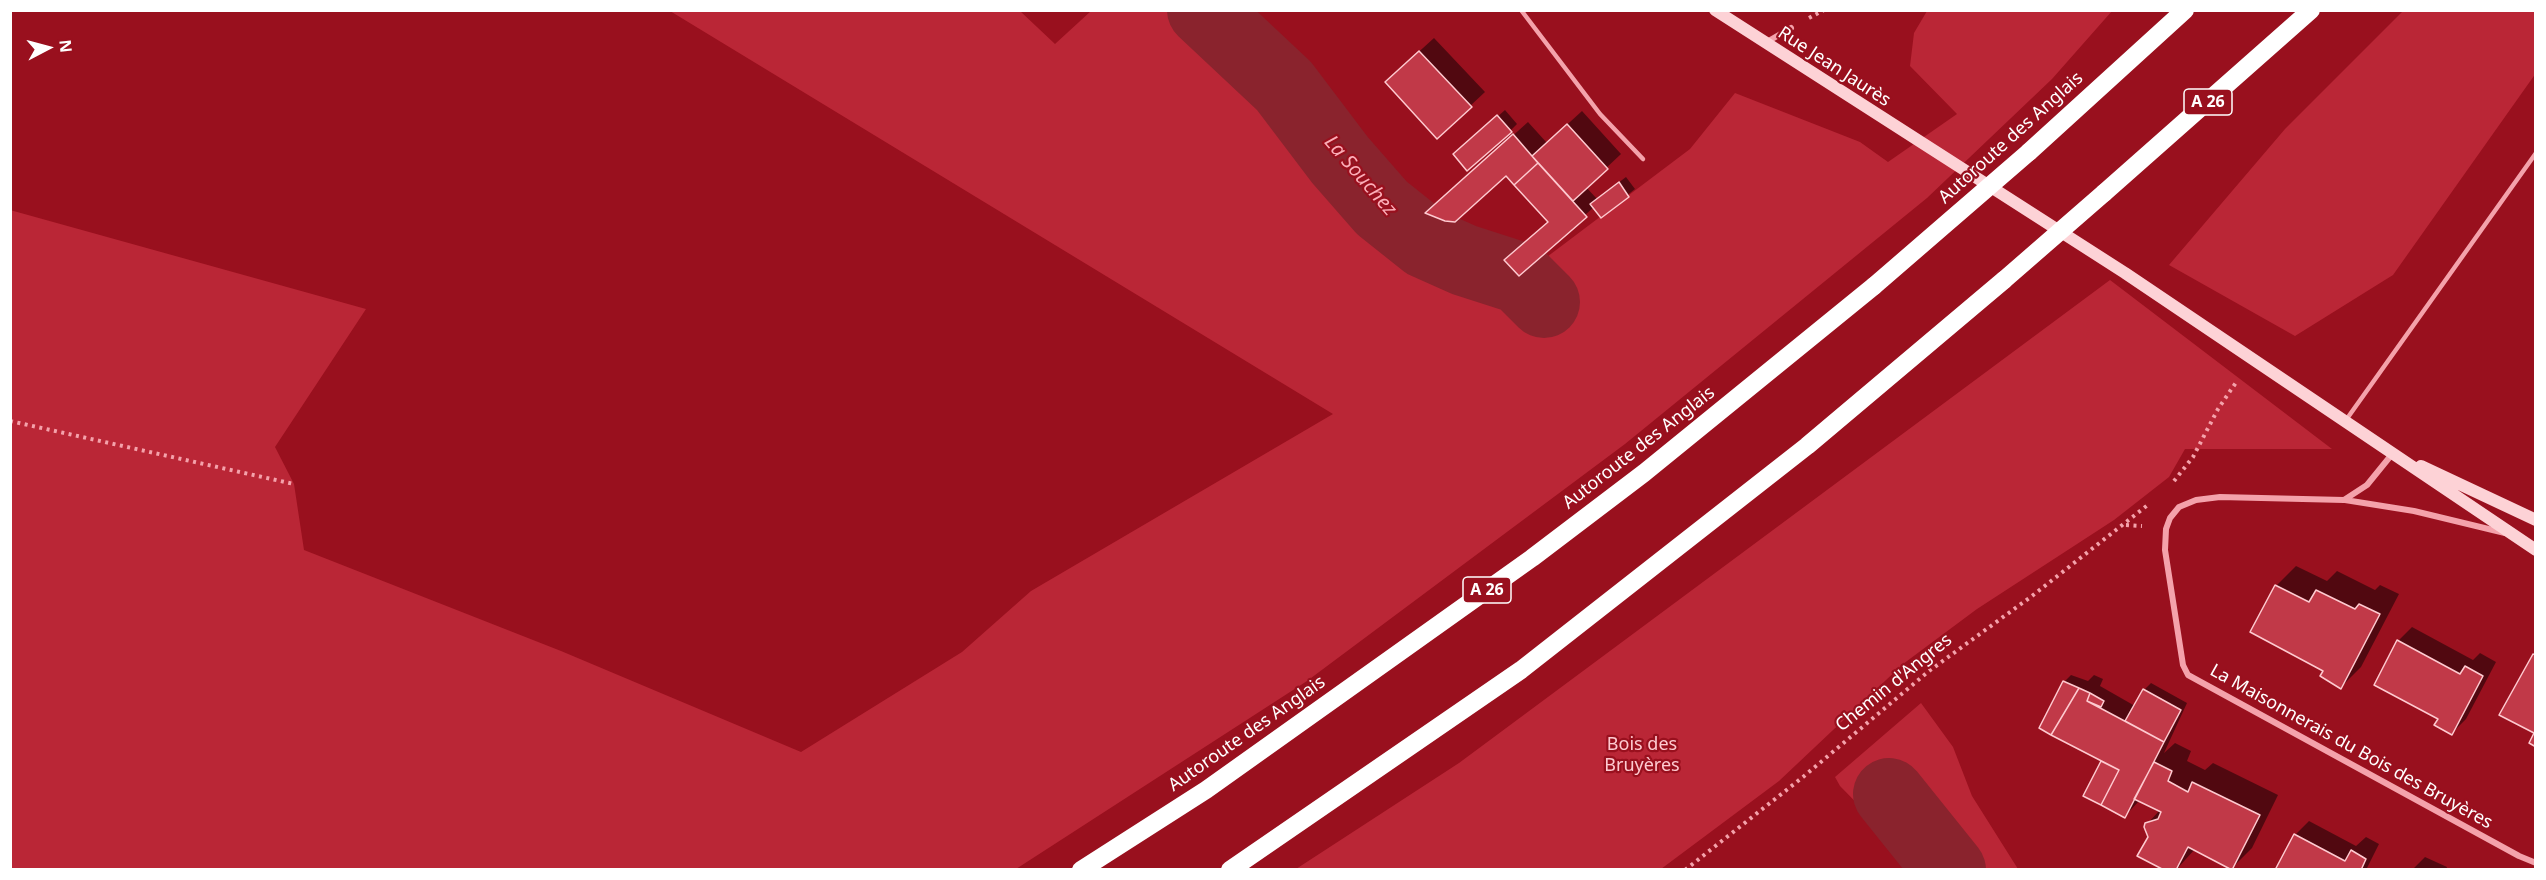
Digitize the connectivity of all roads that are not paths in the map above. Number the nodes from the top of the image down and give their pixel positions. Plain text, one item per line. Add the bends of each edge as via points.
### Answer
1 (1521, 10) edge
2 (1715, 10) edge
3 (2185, 10) edge
4 (2311, 10) edge
5 (1791, 28) dead end
6 (1765, 44) junction
7 (2535, 153) edge
8 (1643, 159) dead end
9 (2344, 422) junction
10 (2393, 453) junction
11 (2344, 500) junction
12 (2535, 520) edge
13 (2511, 534) junction
14 (2535, 550) edge
15 (2535, 863) edge
16 (1081, 870) edge
17 (1230, 870) edge

1 - 8 lane via 1600,114
2 - 6 main road, Rue Jean Jaurès
3 - 16 highway, Autoroute des Anglais / A 26, bridge via 1874,286 1662,459 1532,558 1206,790
4 - 17 highway, A 26, bridge via 2004,280 1807,446 1521,670
5 - 6 street
6 - 9 main road, Rue Jean Jaurès via 2125,273
7 - 9 lane
9 - 10 main road, Rue Jean Jaurès
10 - 11 street via 2367,485
10 - 12 main road
10 - 13 main road
11 - 13 street via 2414,511
11 - 15 street, La Maisonnerais du Bois des Bruyères via 2220,497 2179,507 2166,530 2165,550 2179,652 2188,675
13 - 14 main road

